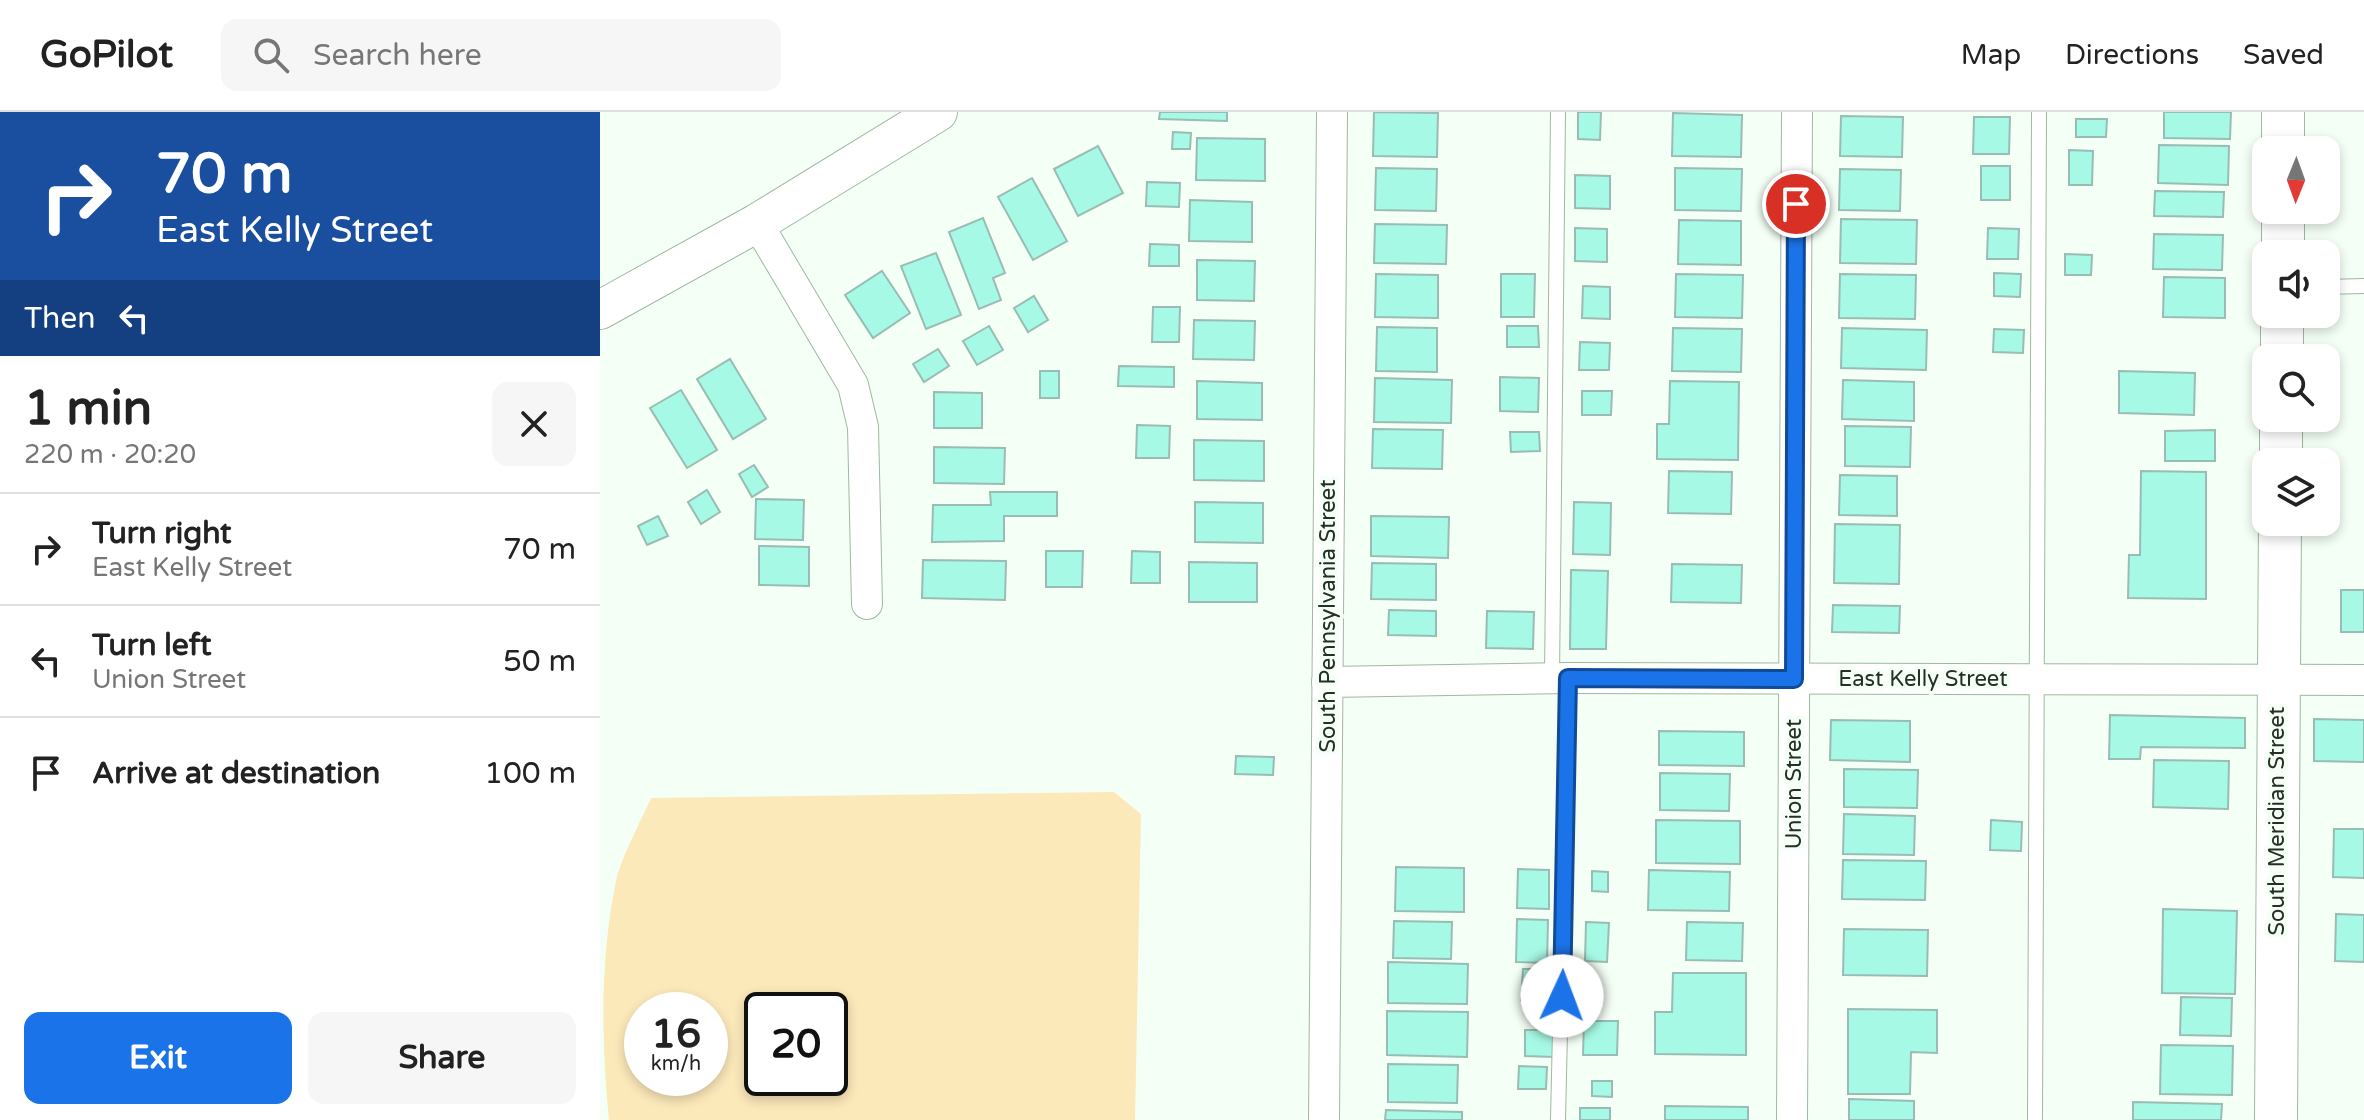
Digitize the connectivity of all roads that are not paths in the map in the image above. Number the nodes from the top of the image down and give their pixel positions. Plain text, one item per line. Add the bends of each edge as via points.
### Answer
1 (938, 112) edge
2 (1332, 112) edge
3 (1558, 112) edge
4 (1797, 112) edge
5 (2039, 112) edge
6 (2283, 112) edge
7 (2283, 136) edge
8 (757, 223) junction
9 (2364, 286) edge
10 (2340, 287) edge
11 (600, 310) edge
12 (2280, 536) edge
13 (867, 604) dead end
14 (1560, 678) junction
15 (1794, 679) junction
16 (2038, 679) junction
17 (2364, 680) edge
18 (2278, 681) junction
19 (1327, 682) junction
20 (1324, 1120) edge
21 (1558, 1120) edge
22 (1792, 1120) edge
23 (2035, 1120) edge
24 (2276, 1120) edge

1 - 8 street
2 - 19 street, South Pennsylvania Street
3 - 14 lane
4 - 15 street, Union Street
5 - 16 lane
6 - 7 main road
8 - 11 street
8 - 13 street via 853,385 863,427
9 - 10 lane
12 - 18 main road, South Meridian Street
14 - 15 street, East Kelly Street
14 - 19 street, East Kelly Street
14 - 21 lane
15 - 16 street, East Kelly Street
15 - 22 street, Union Street
16 - 18 street, East Kelly Street
16 - 23 lane
17 - 18 street, East Kelly Street
18 - 24 main road, South Meridian Street
19 - 20 street, South Pennsylvania Street

